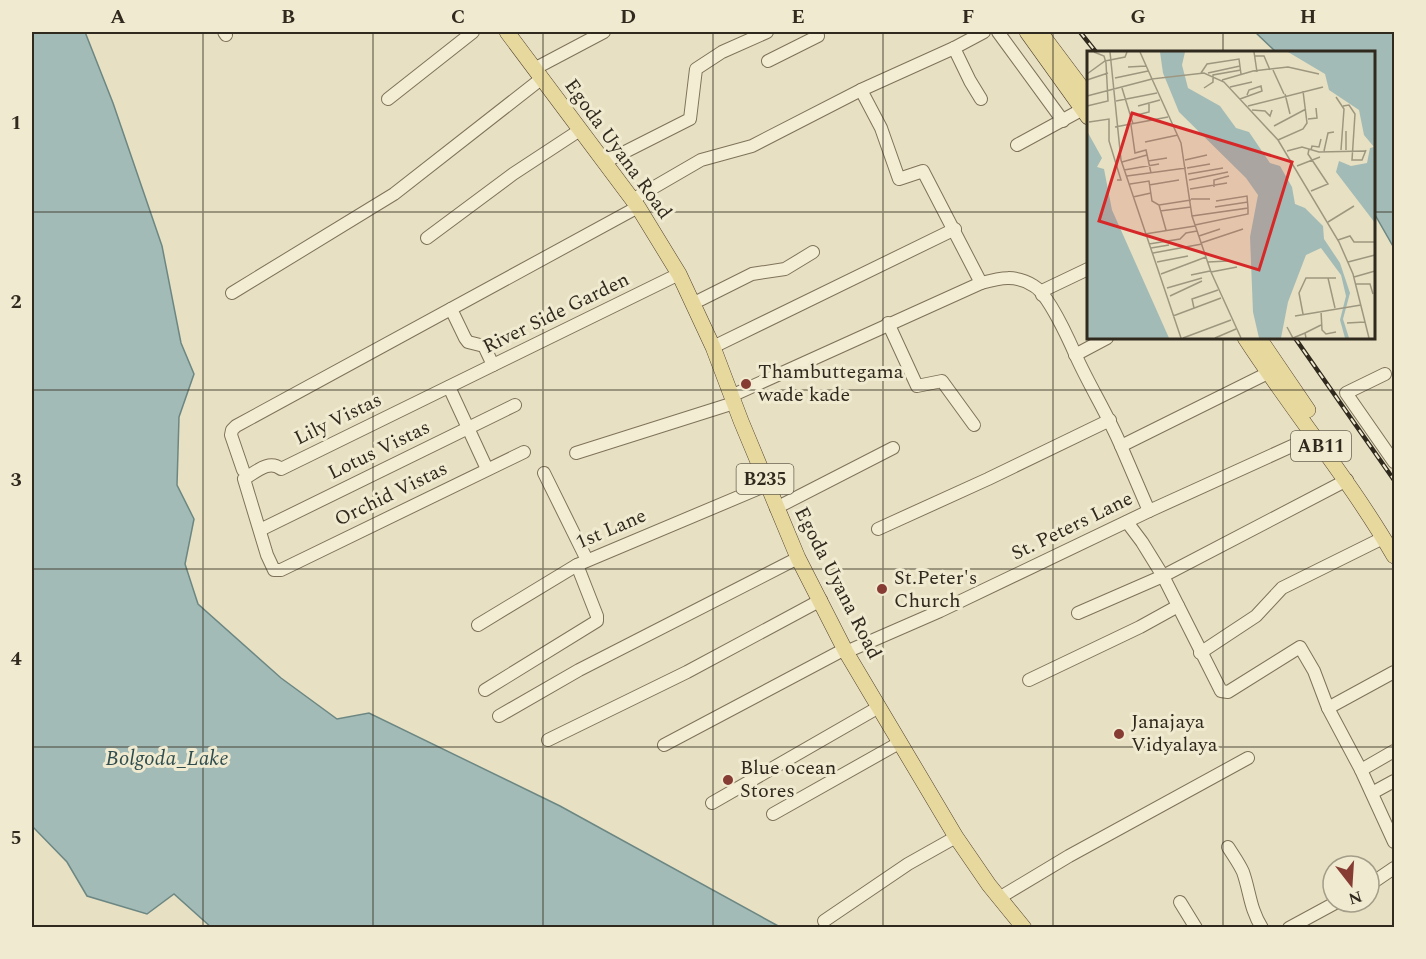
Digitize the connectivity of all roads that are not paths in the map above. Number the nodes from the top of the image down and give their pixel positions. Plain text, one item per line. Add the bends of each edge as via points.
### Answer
1 (473, 32) edge
2 (507, 32) edge
3 (604, 32) edge
4 (767, 32) edge
5 (815, 32) edge
6 (984, 32) edge
7 (998, 32) edge
8 (1027, 32) edge
9 (1040, 32) edge
10 (954, 48) junction
11 (768, 61) dead end
12 (538, 74) junction
13 (861, 90) junction
14 (388, 99) dead end
15 (981, 99) dead end
16 (1087, 107) edge
17 (1063, 121) junction
18 (580, 130) junction
19 (1017, 145) dead end
20 (605, 162) junction
21 (635, 203) junction
22 (955, 229) junction
23 (427, 238) dead end
24 (813, 252) dead end
25 (1087, 270) edge
26 (679, 274) junction
27 (981, 283) junction
28 (232, 293) dead end
29 (1042, 295) junction
30 (694, 303) junction
31 (451, 309) junction
32 (888, 323) junction
33 (1105, 339) edge
34 (1246, 339) edge
35 (1260, 339) edge
36 (713, 347) junction
37 (1075, 355) junction
38 (493, 365) junction
39 (1268, 373) junction
40 (1385, 374) dead end
41 (449, 387) junction
42 (733, 400) junction
43 (515, 405) dead end
44 (1110, 420) junction
45 (974, 425) dead end
46 (468, 428) junction
47 (1314, 436) junction
48 (1121, 446) junction
49 (893, 448) dead end
50 (524, 452) dead end
51 (576, 453) dead end
52 (1395, 462) edge
53 (487, 469) junction
54 (544, 473) dead end
55 (243, 474) junction
56 (1347, 480) junction
57 (767, 485) junction
58 (776, 508) junction
59 (1149, 511) junction
60 (1127, 522) junction
61 (878, 529) dead end
62 (260, 530) junction
63 (1389, 538) edge
64 (1395, 556) edge
65 (798, 558) junction
66 (582, 562) junction
67 (1163, 576) junction
68 (821, 600) junction
69 (1178, 606) junction
70 (1078, 613) dead end
71 (478, 625) dead end
72 (846, 650) junction
73 (1200, 653) junction
74 (1395, 672) edge
75 (1029, 680) dead end
76 (485, 690) dead end
77 (879, 707) junction
78 (1328, 708) junction
79 (499, 716) dead end
80 (548, 740) dead end
81 (899, 743) junction
82 (664, 745) dead end
83 (1395, 751) edge
84 (1248, 758) dead end
85 (1361, 770) junction
86 (1395, 782) edge
87 (1372, 793) junction
88 (712, 803) dead end
89 (773, 814) dead end
90 (956, 837) junction
91 (1395, 842) edge
92 (1228, 847) dead end
93 (999, 898) junction
94 (1180, 902) dead end
95 (1321, 910) edge
96 (824, 921) dead end
97 (1024, 927) edge
98 (1196, 927) edge
99 (1262, 927) edge
100 (1289, 927) edge

1 - 14 street
2 - 12 main road, Egoda Uyana Road / B235
3 - 12 street
4 - 20 street via 722,51 696,69 690,119
5 - 11 street via 818,36
6 - 10 street
7 - 17 street
8 - 16 main road
9 - 16 main road
10 - 13 street
10 - 15 street
12 - 18 main road, Egoda Uyana Road / B235
12 - 28 street via 394,194
13 - 21 street via 752,146 701,160
13 - 22 street via 881,128 899,179 923,171
16 - 17 street
17 - 19 street
18 - 20 main road, Egoda Uyana Road / B235
18 - 23 street
20 - 21 main road, Egoda Uyana Road / B235
21 - 26 main road, Egoda Uyana Road / B235
21 - 31 street
22 - 27 street
22 - 36 street
24 - 30 street via 785,268 752,274
25 - 29 street
26 - 30 main road, Egoda Uyana Road / B235
26 - 38 street, River Side Garden
27 - 29 street via 1007,276 1034,286
27 - 32 street
29 - 37 street
30 - 36 main road, Egoda Uyana Road / B235
31 - 38 street via 465,338 483,346
31 - 55 street via 236,426 231,435
32 - 42 street
32 - 45 street via 917,386 942,381
33 - 37 street
34 - 39 main road, AB11
35 - 63 main road, AB11
36 - 42 main road, Egoda Uyana Road / B235
37 - 44 street
38 - 41 street, River Side Garden
39 - 47 main road, AB11
39 - 48 street
40 - 52 street via 1346,393
41 - 46 street
41 - 55 street, Lily Vistas via 281,469 270,464
42 - 51 street
42 - 57 main road, Egoda Uyana Road / B235
43 - 46 street, Lotus Vistas
44 - 48 street
44 - 61 street
46 - 53 street
46 - 62 street, Lotus Vistas
47 - 56 main road, AB11
47 - 59 street, St. Peters Lane
48 - 59 street
49 - 58 street
50 - 53 street, Orchid Vistas
53 - 62 street, Orchid Vistas via 281,570 274,570
54 - 66 street
55 - 62 street
56 - 63 main road, AB11
56 - 67 street
57 - 58 main road, Egoda Uyana Road / B235
57 - 66 street, 1st Lane
58 - 65 main road, Egoda Uyana Road / B235
59 - 60 street, St. Peters Lane
60 - 67 street
60 - 72 street, St. Peters Lane via 940,611
63 - 64 main road, AB11
63 - 73 street via 1282,588 1256,616
65 - 68 main road, Egoda Uyana Road / B235
65 - 79 street via 579,670
66 - 71 street, 1st Lane
66 - 76 street via 597,621
67 - 69 street
67 - 70 street
68 - 72 main road, Egoda Uyana Road / B235
68 - 80 street
69 - 73 street
69 - 75 street
72 - 77 main road, Egoda Uyana Road / B235
72 - 82 street, St. Peters Lane
73 - 78 street via 1221,691 1228,692 1300,648
74 - 78 street
77 - 81 main road, Egoda Uyana Road / B235
77 - 88 street
78 - 85 street
81 - 89 street
81 - 90 main road, Egoda Uyana Road / B235
83 - 85 street
84 - 93 street
85 - 87 street
86 - 87 street
87 - 91 street
90 - 93 main road, Egoda Uyana Road / B235
90 - 96 street
92 - 99 street via 1241,867 1249,900
93 - 97 main road, Egoda Uyana Road / B235
94 - 98 street
95 - 100 street

